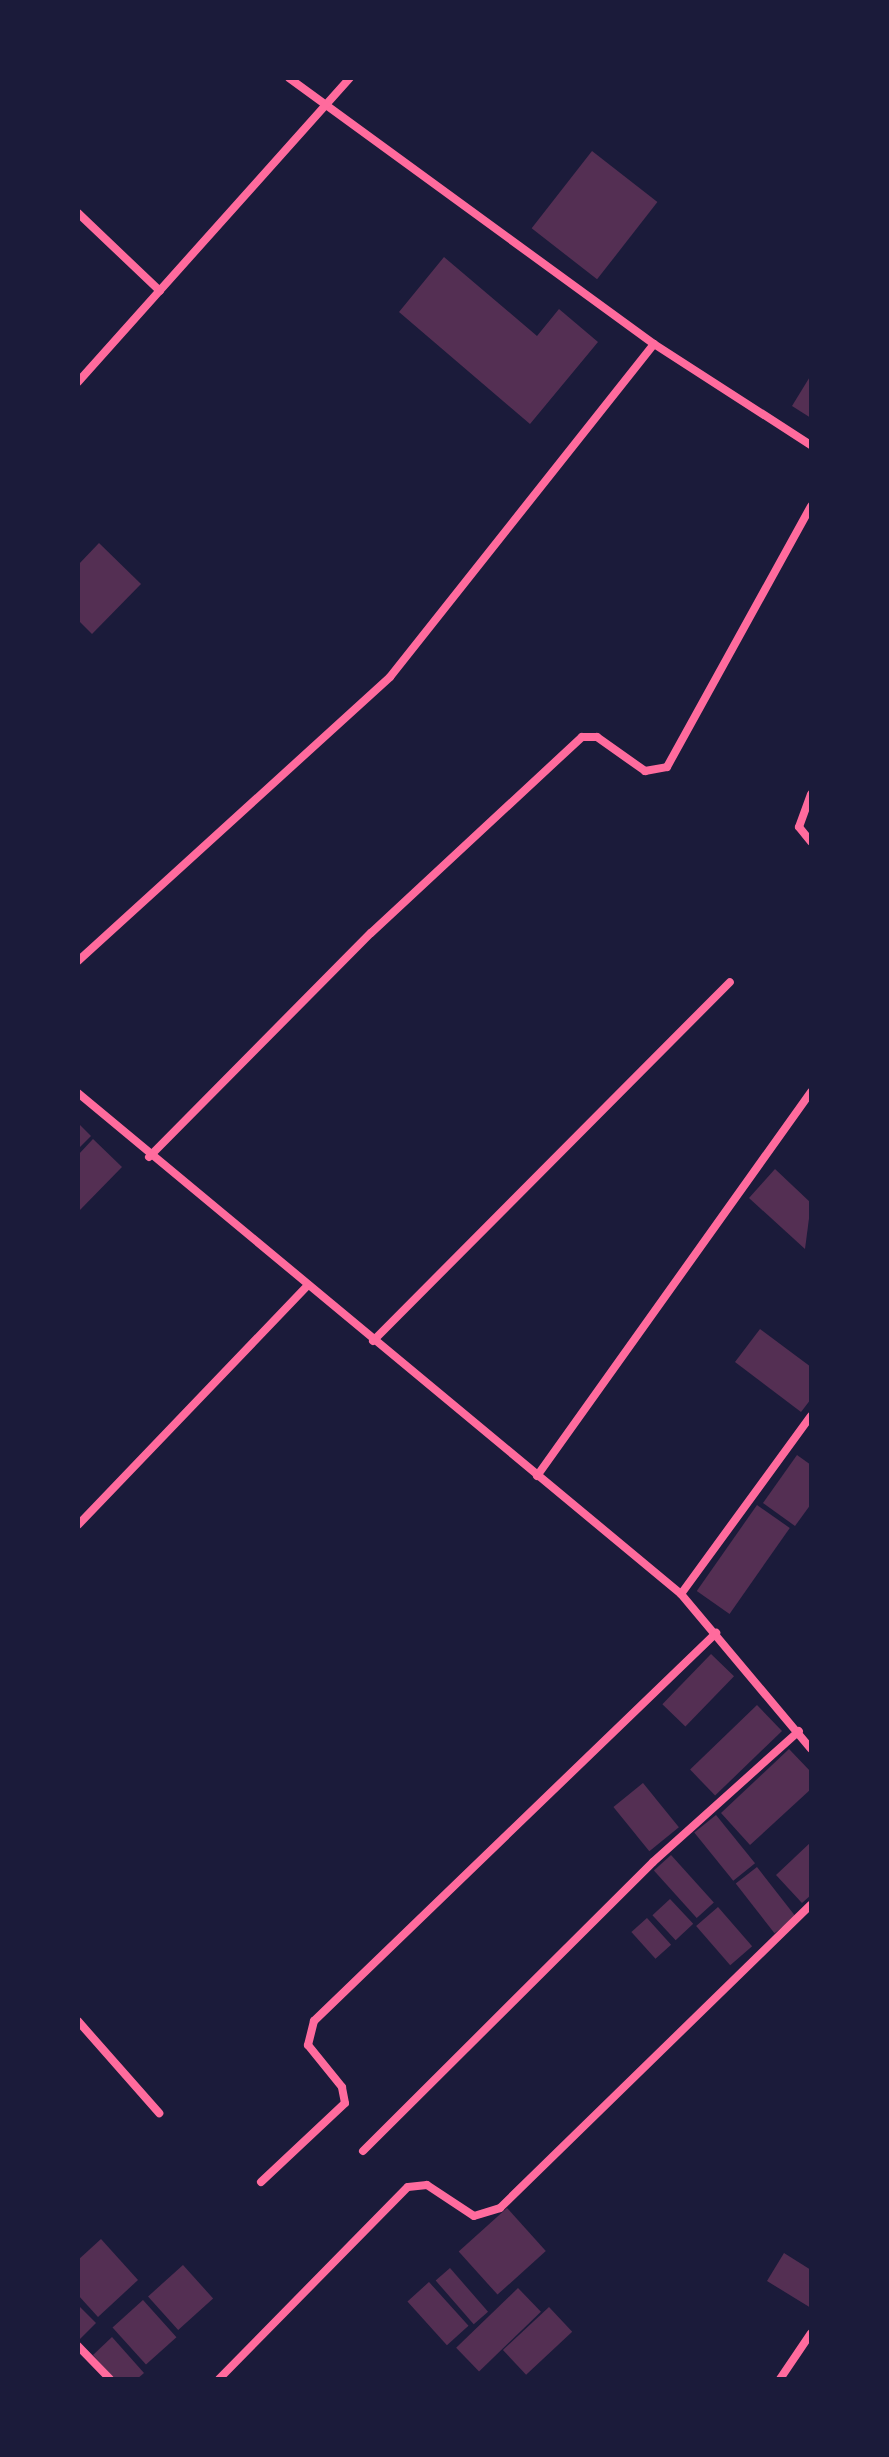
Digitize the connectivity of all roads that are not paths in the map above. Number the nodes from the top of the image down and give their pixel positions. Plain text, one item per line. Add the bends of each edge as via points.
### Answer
1 (289, 78) edge
2 (350, 78) edge
3 (324, 106) junction
4 (78, 213) edge
5 (160, 291) junction
6 (654, 344) junction
7 (78, 382) edge
8 (811, 445) edge
9 (811, 506) edge
10 (811, 794) edge
11 (811, 842) edge
12 (78, 961) edge
13 (730, 982) dead end
14 (811, 1092) edge
15 (78, 1093) edge
16 (149, 1157) junction
17 (307, 1286) junction
18 (373, 1341) junction
19 (811, 1416) edge
20 (537, 1476) junction
21 (78, 1525) edge
22 (681, 1594) junction
23 (716, 1633) junction
24 (799, 1731) junction
25 (811, 1749) edge
26 (811, 1905) edge
27 (78, 2021) edge
28 (159, 2113) dead end
29 (363, 2151) dead end
30 (261, 2182) dead end
31 (811, 2333) edge
32 (78, 2347) edge
33 (110, 2379) edge
34 (219, 2379) edge
35 (780, 2379) edge

1 - 3 street
2 - 3 street
3 - 5 street
3 - 6 street
4 - 5 street
5 - 7 street
6 - 8 street
6 - 12 street via 390,677
9 - 16 street via 667,767 645,771 597,737 582,737 371,933
10 - 11 street via 799,827
13 - 18 street
14 - 20 street
15 - 16 street
16 - 17 street
17 - 18 street
17 - 21 street
18 - 20 street
19 - 22 street
20 - 22 street
22 - 23 street
23 - 24 street
23 - 30 street via 314,2021 308,2045 342,2087 345,2103
24 - 25 street
24 - 29 street via 653,1862
26 - 34 street via 500,2208 474,2216 427,2185 408,2187
27 - 28 street
31 - 35 street
32 - 33 street

